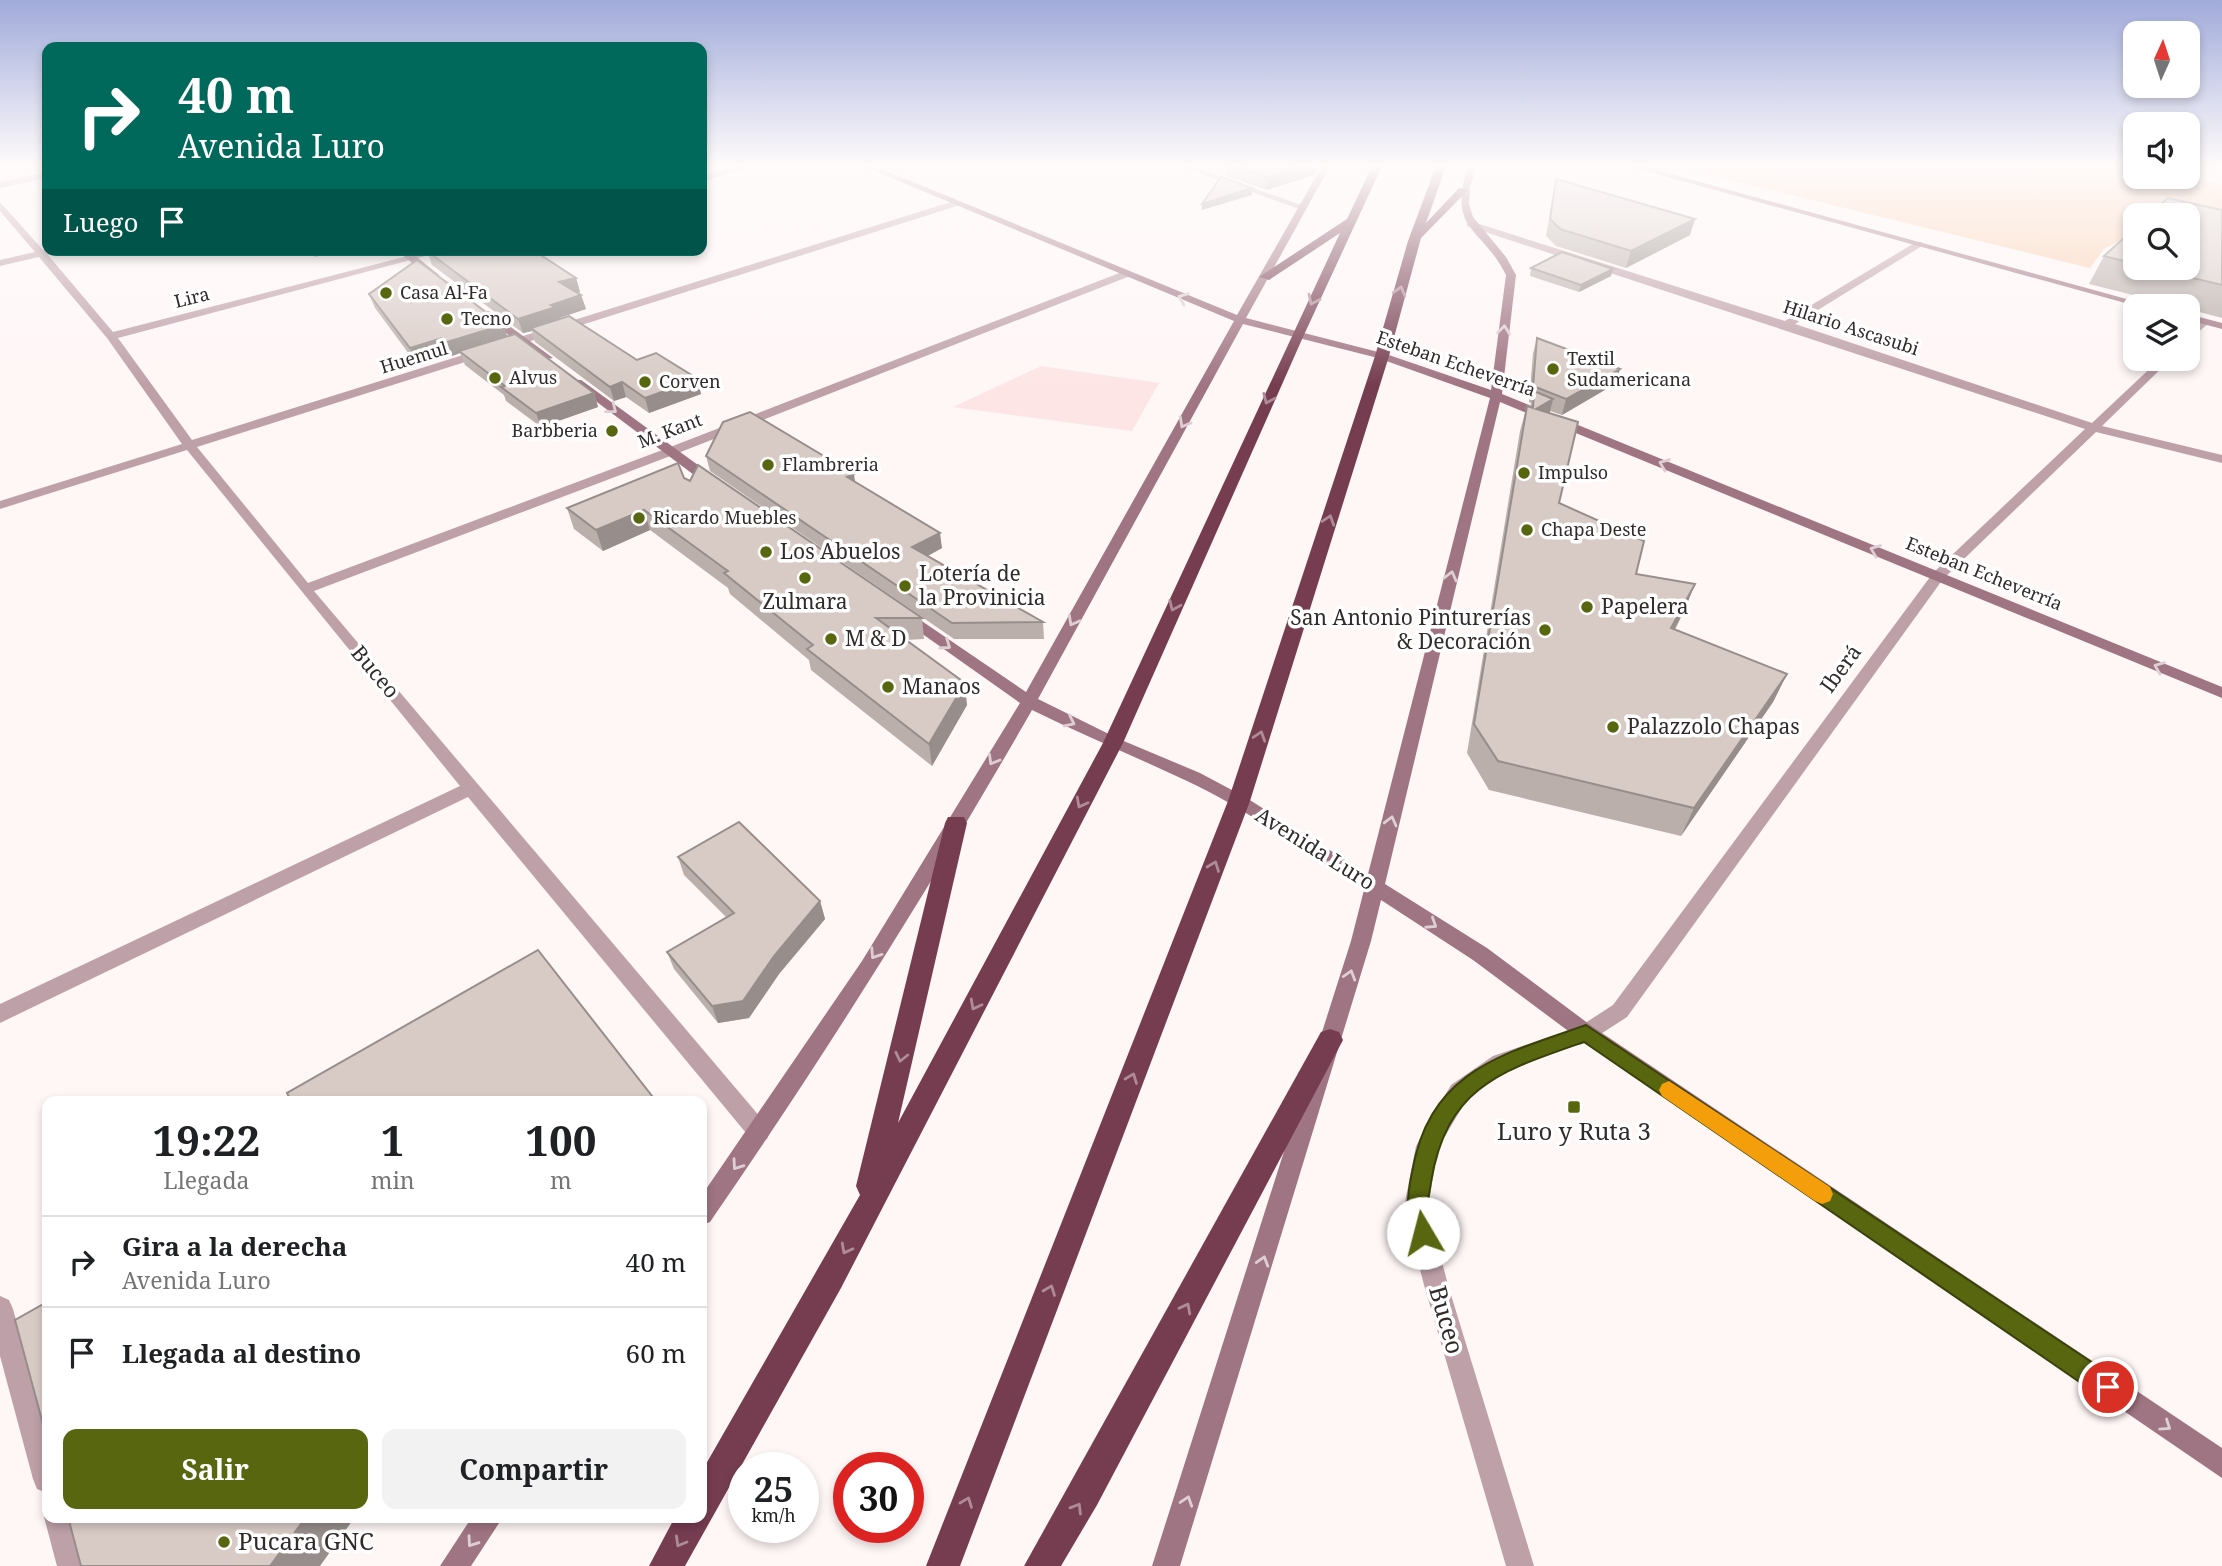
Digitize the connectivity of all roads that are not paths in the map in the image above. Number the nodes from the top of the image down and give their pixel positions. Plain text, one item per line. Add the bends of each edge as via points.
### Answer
1 (844, 239) edge
2 (1043, 239) edge
3 (1286, 239) edge
4 (1322, 239) edge
5 (1342, 239) edge
6 (1484, 239) edge
7 (1517, 239) edge
8 (1901, 239) edge
9 (1414, 241) edge
10 (1919, 244) junction
11 (42, 253) edge
12 (50, 256) edge
13 (408, 256) edge
14 (422, 256) edge
15 (412, 259) junction
16 (0, 263) edge
17 (1126, 274) junction
18 (1265, 277) junction
19 (443, 281) edge
20 (2123, 299) edge
21 (473, 303) edge
22 (1241, 320) junction
23 (2200, 321) edge
24 (2205, 322) junction
25 (1786, 325) junction
26 (2222, 326) edge
27 (2200, 327) edge
28 (111, 336) junction
29 (1296, 337) junction
30 (525, 341) junction
31 (1382, 356) junction
32 (558, 367) edge
33 (2153, 371) edge
34 (569, 376) edge
35 (1496, 396) junction
36 (2094, 428) junction
37 (190, 446) junction
38 (669, 453) junction
39 (2222, 459) edge
40 (726, 492) edge
41 (0, 505) edge
42 (1938, 576) junction
43 (305, 589) junction
44 (887, 603) edge
45 (2222, 692) edge
46 (1028, 701) junction
47 (1113, 743) junction
48 (472, 787) junction
49 (1239, 801) junction
50 (956, 823) junction
51 (1375, 887) junction
52 (0, 1014) edge
53 (1586, 1033) junction
54 (1330, 1041) junction
55 (759, 1132) junction
56 (707, 1207) edge
57 (863, 1218) junction
58 (0, 1309) edge
59 (42, 1461) edge
60 (2222, 1464) edge
61 (707, 1494) edge
62 (60, 1523) edge
63 (485, 1523) edge
64 (691, 1523) edge
65 (71, 1566) edge
66 (454, 1566) edge
67 (666, 1566) edge
68 (943, 1566) edge
69 (1041, 1566) edge
70 (1166, 1566) edge
71 (1520, 1566) edge

1 - 30 street, Huemul
2 - 17 street, Esteban Echeverría
3 - 18 street
4 - 18 highway
5 -> 29 highway
35 -> 6 street via 1511,275
7 - 25 street, Hilario Ascasubi
8 - 10 street
31 -> 9 highway
10 - 20 street
10 - 25 street
11 - 16 street
12 - 28 street, Buceo
13 - 15 street
14 - 15 street, Lira
15 - 19 street
15 - 28 street, Lira
22 -> 17 street, Esteban Echeverría
17 - 38 street, M. Kant
18 - 22 street
21 - 30 street
22 - 29 street, Esteban Echeverría
22 -> 46 street
23 - 24 street
24 - 26 street
24 - 27 street
25 - 36 street, Hilario Ascasubi
28 - 37 street, Buceo
29 - 31 street, Esteban Echeverría
29 -> 47 highway
30 - 32 street
30 - 37 street, Huemul
31 - 35 street, Esteban Echeverría
49 -> 31 highway
33 - 36 street, Iberá
34 -> 38 street
42 -> 35 street, Esteban Echeverría
51 -> 35 street
36 - 39 street, Hilario Ascasubi
36 - 42 street, Iberá
37 - 41 street, Huemul
37 - 43 street, Buceo
38 - 40 street
38 - 43 street, M. Kant
45 -> 42 street, Esteban Echeverría
42 - 53 street, Iberá via 1620,1011
43 - 48 street, Buceo
44 -> 46 street, Avenida Luro
46 -> 47 street, Avenida Luro
46 -> 50 street
47 - 49 street, Avenida Luro
47 -> 57 highway
48 - 52 street
48 - 55 street, Buceo
49 - 51 street, Avenida Luro
68 -> 49 highway
50 -> 55 street
50 -> 57 highway
51 -> 53 street, Avenida Luro via 1480,954
54 -> 51 street
53 -> 60 street, Avenida Luro
53 - 71 street, Buceo via 1501,1063 1460,1092 1427,1146 1416,1207
69 -> 54 highway
70 -> 54 street
55 -> 56 street
57 -> 61 highway
58 - 59 street
62 - 65 street
63 -> 66 street
64 -> 67 highway

